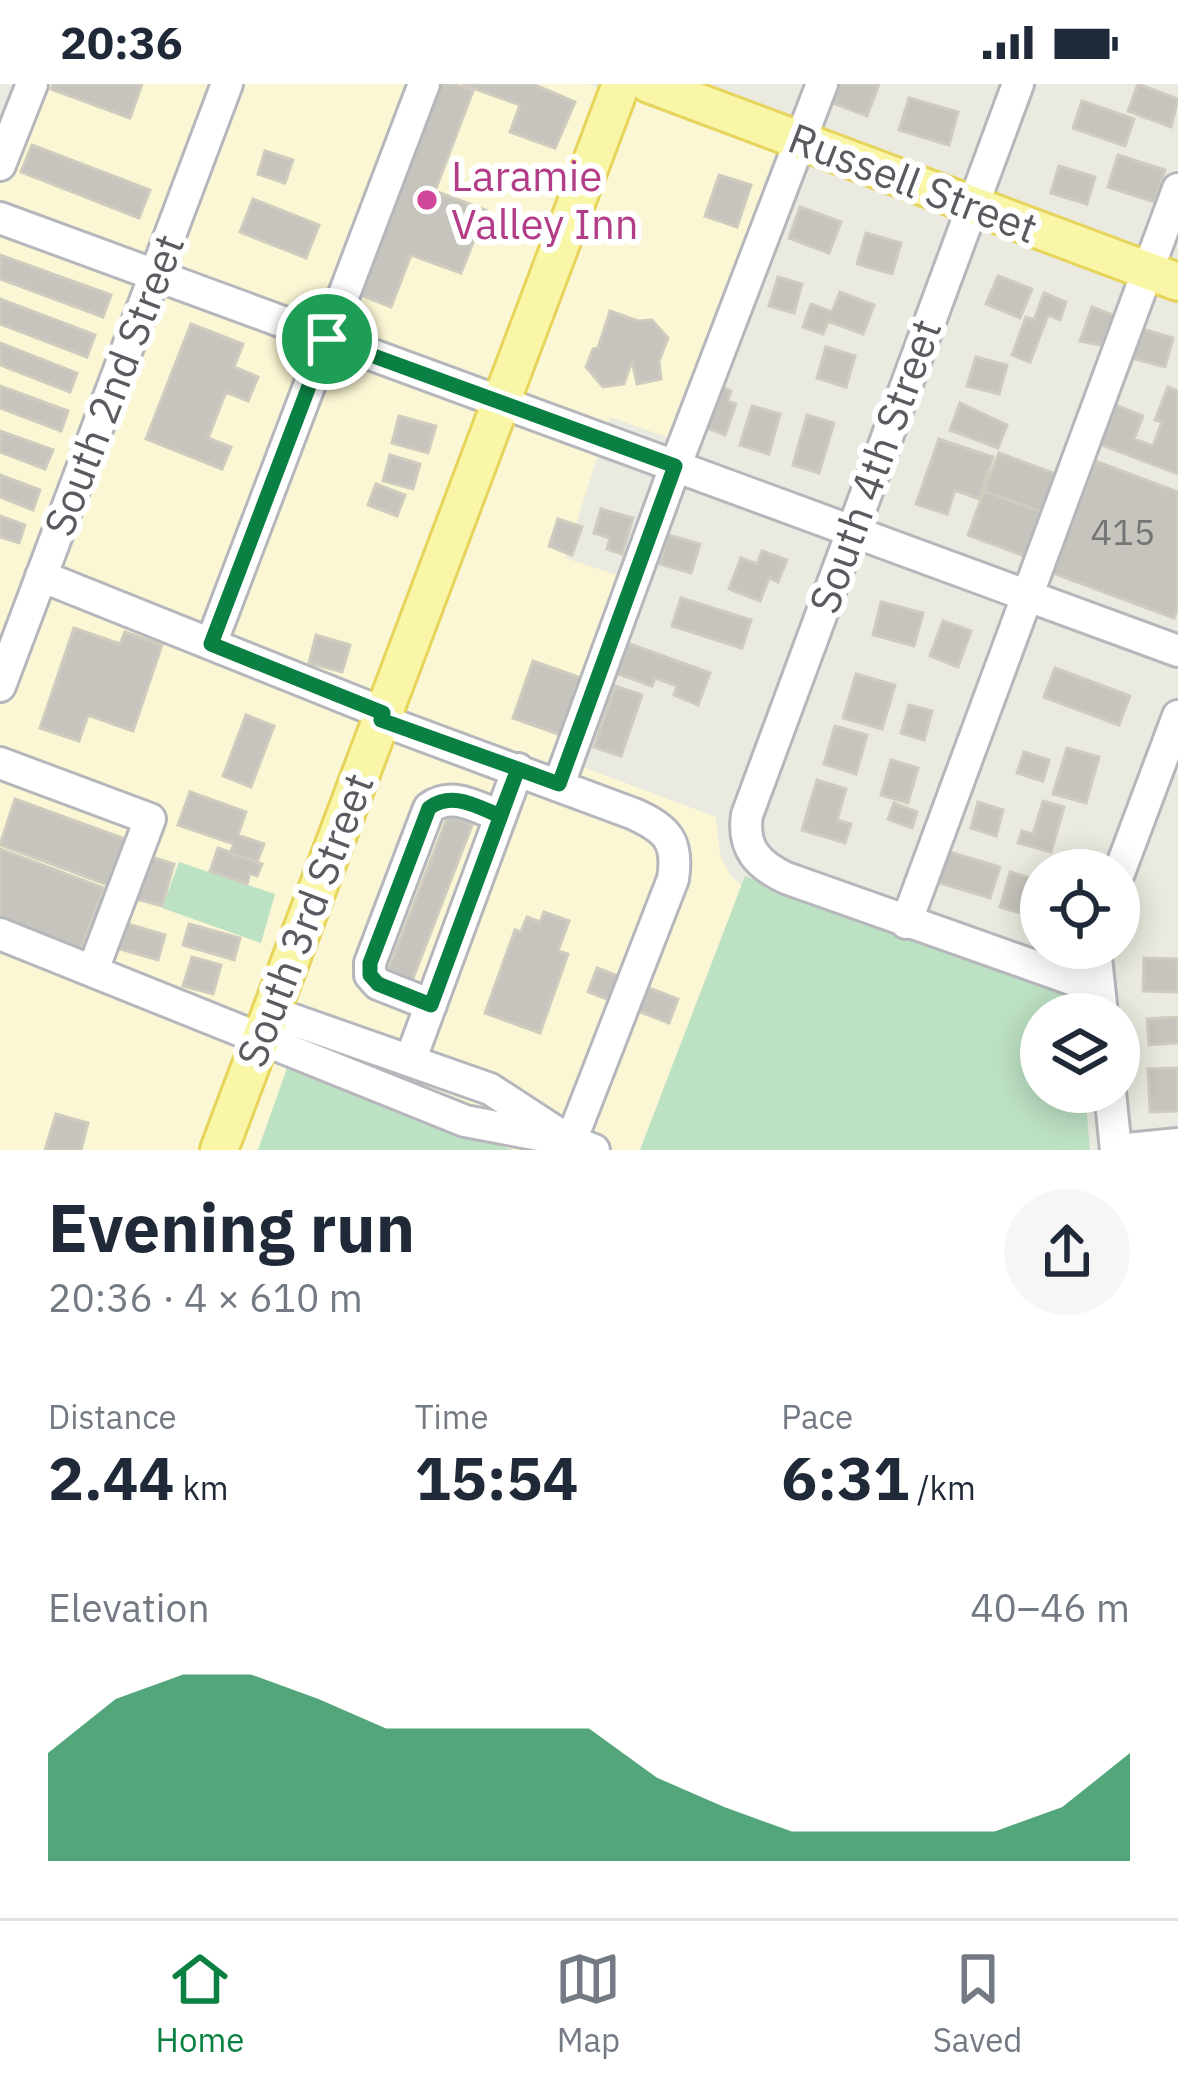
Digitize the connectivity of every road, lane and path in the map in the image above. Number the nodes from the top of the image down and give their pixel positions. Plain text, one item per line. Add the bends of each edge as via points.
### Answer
1 (32, 84) edge
2 (227, 84) edge
3 (424, 84) edge
4 (621, 84) edge
5 (649, 84) edge
6 (822, 84) edge
7 (1018, 84) edge
8 (801, 141) junction
9 (0, 165) edge
10 (1178, 189) edge
11 (972, 205) junction
12 (0, 218) edge
13 (155, 276) junction
14 (1163, 277) edge
15 (327, 339) junction
16 (500, 403) junction
17 (675, 466) junction
18 (850, 531) junction
19 (41, 576) junction
20 (1025, 595) junction
21 (211, 644) junction
22 (1178, 652) edge
23 (0, 686) edge
24 (382, 716) junction
25 (1178, 716) edge
26 (1170, 762) edge
27 (0, 763) edge
28 (518, 769) junction
29 (559, 784) junction
30 (500, 816) junction
31 (1130, 849) edge
32 (906, 923) junction
33 (0, 934) edge
34 (1020, 962) edge
35 (1042, 969) edge
36 (1089, 969) edge
37 (93, 970) junction
38 (431, 1005) junction
39 (265, 1027) junction
40 (410, 1061) junction
41 (1113, 1113) edge
42 (1178, 1144) edge
43 (583, 1146) edge
44 (218, 1150) edge
45 (1117, 1150) edge

1 - 9 street
2 - 13 street, South 2nd Street
3 - 15 street
4 - 16 main road, South 3rd Street
5 - 8 main road, Russell Street
6 - 8 street
7 - 11 street, South 4th Street
8 - 11 main road, Russell Street
8 - 17 street
10 - 14 street
11 - 14 main road, Russell Street
11 - 18 street, South 4th Street
12 - 13 street
13 - 15 street
13 - 19 street, South 2nd Street
14 - 20 street
15 - 16 street
15 - 21 street
16 - 17 street
16 - 24 main road, South 3rd Street
17 - 18 street
17 - 29 street
18 - 20 street
18 - 32 street, South 4th Street via 747,815 750,850 772,872
19 - 21 street
19 - 23 street, South 2nd Street
20 - 22 street
20 - 32 street
21 - 24 street
24 - 28 street
24 - 39 main road, South 3rd Street
25 - 26 street
26 - 31 street
27 - 37 street via 150,818
28 - 29 street
28 - 30 street
29 - 43 street via 656,824 676,852 674,879
30 - 38 street
30 - 38 street via 456,799 429,808 370,963 378,984
32 - 34 street
33 - 37 street
35 - 36 street via 1074,980
37 - 39 street
38 - 40 street
39 - 40 street
39 - 43 street via 465,1120
39 - 44 main road, South 3rd Street
40 - 43 street via 490,1089
41 - 45 street
42 - 45 street

